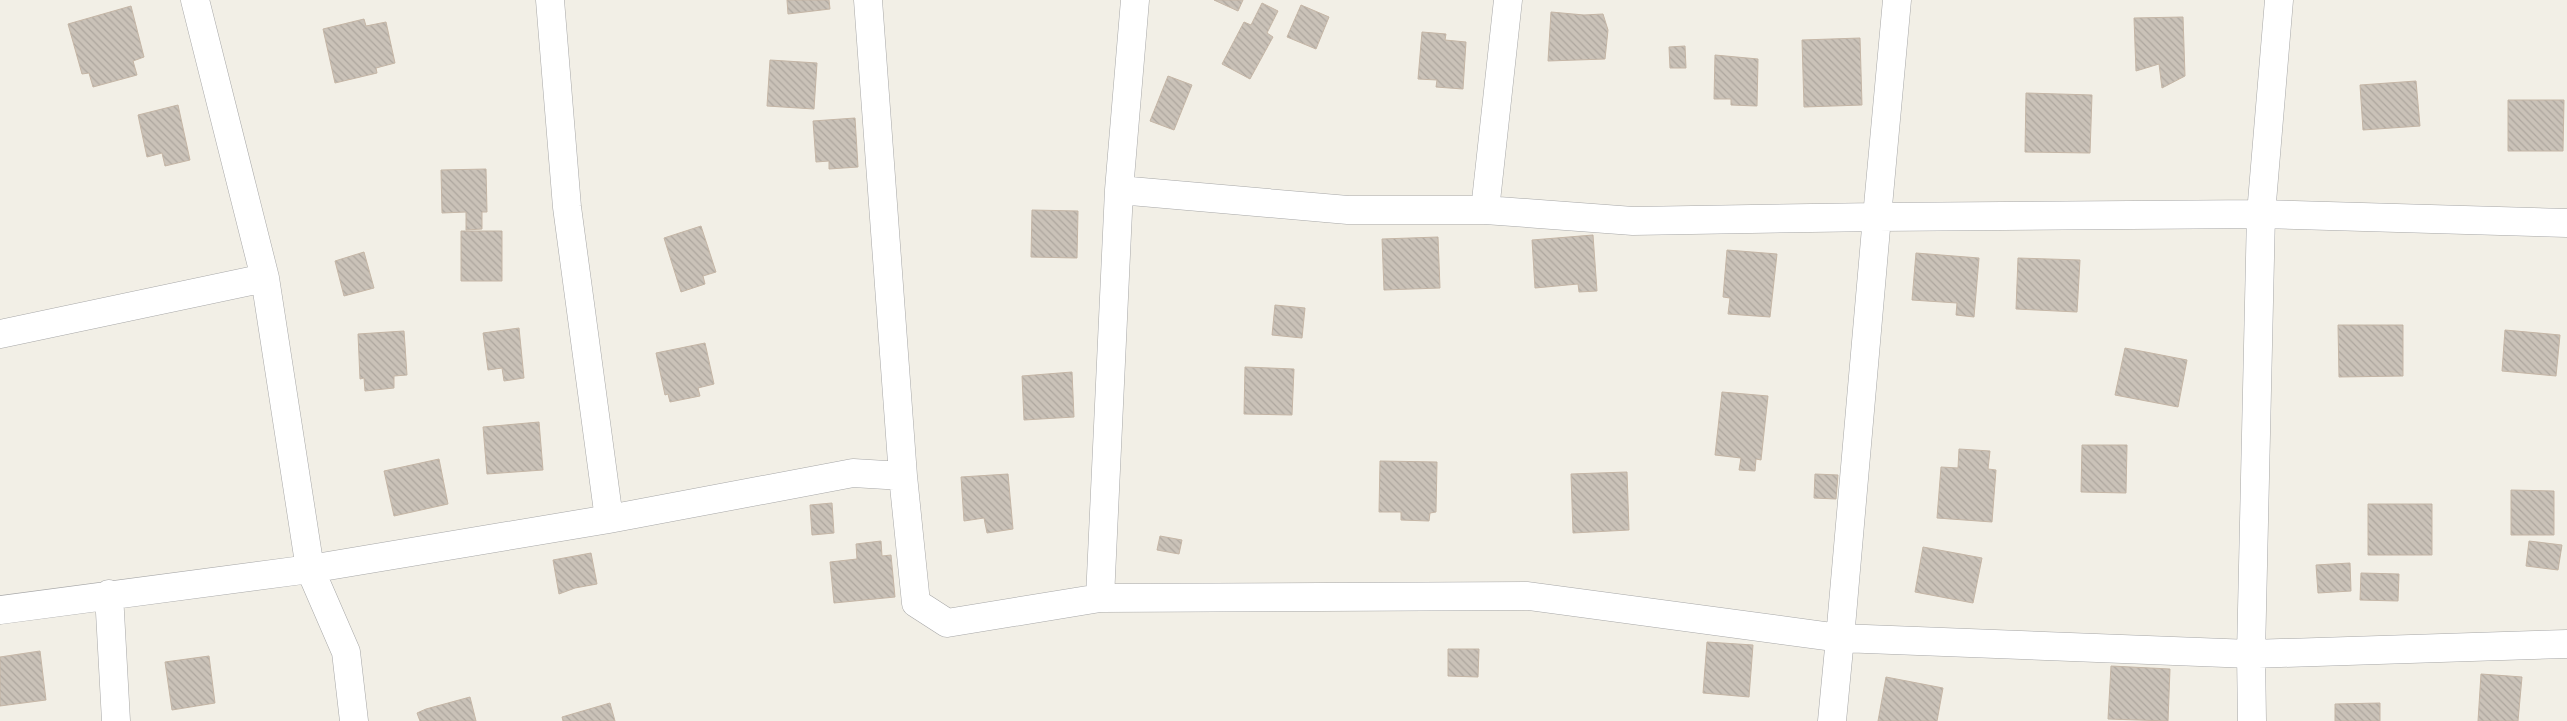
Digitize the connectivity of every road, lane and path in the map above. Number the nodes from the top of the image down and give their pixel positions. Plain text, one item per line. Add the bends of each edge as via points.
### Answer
1 (195, 0) edge
2 (550, 0) edge
3 (868, 0) edge
4 (1135, 0) edge
5 (1508, 0) edge
6 (1897, 0) edge
7 (2279, 0) edge
8 (1119, 190) junction
9 (1485, 210) junction
10 (2260, 214) junction
11 (1877, 218) junction
12 (2567, 223) edge
13 (265, 278) junction
14 (0, 334) edge
15 (903, 476) junction
16 (609, 519) junction
17 (310, 569) junction
18 (109, 594) junction
19 (1100, 598) junction
20 (0, 610) edge
21 (1840, 638) junction
22 (2567, 644) edge
23 (2250, 654) junction
24 (116, 721) edge
25 (354, 721) edge
26 (1832, 721) edge
27 (2252, 721) edge

1 - 13 street
2 - 16 street via 567,207
3 - 15 street
4 - 8 street
5 - 9 street
6 - 11 street
7 - 10 street
8 - 9 street via 1348,210
8 - 19 street
9 - 11 street via 1633,222
10 - 11 street
10 - 12 street
10 - 23 street
11 - 21 street
13 - 14 street
13 - 17 street
15 - 16 street via 853,473
15 - 19 street via 916,603 947,623
16 - 17 street
17 - 18 street
17 - 25 street via 346,652
18 - 20 street
18 - 24 street
19 - 21 street via 1528,596
21 - 23 street
21 - 26 street
22 - 23 street
23 - 27 street

